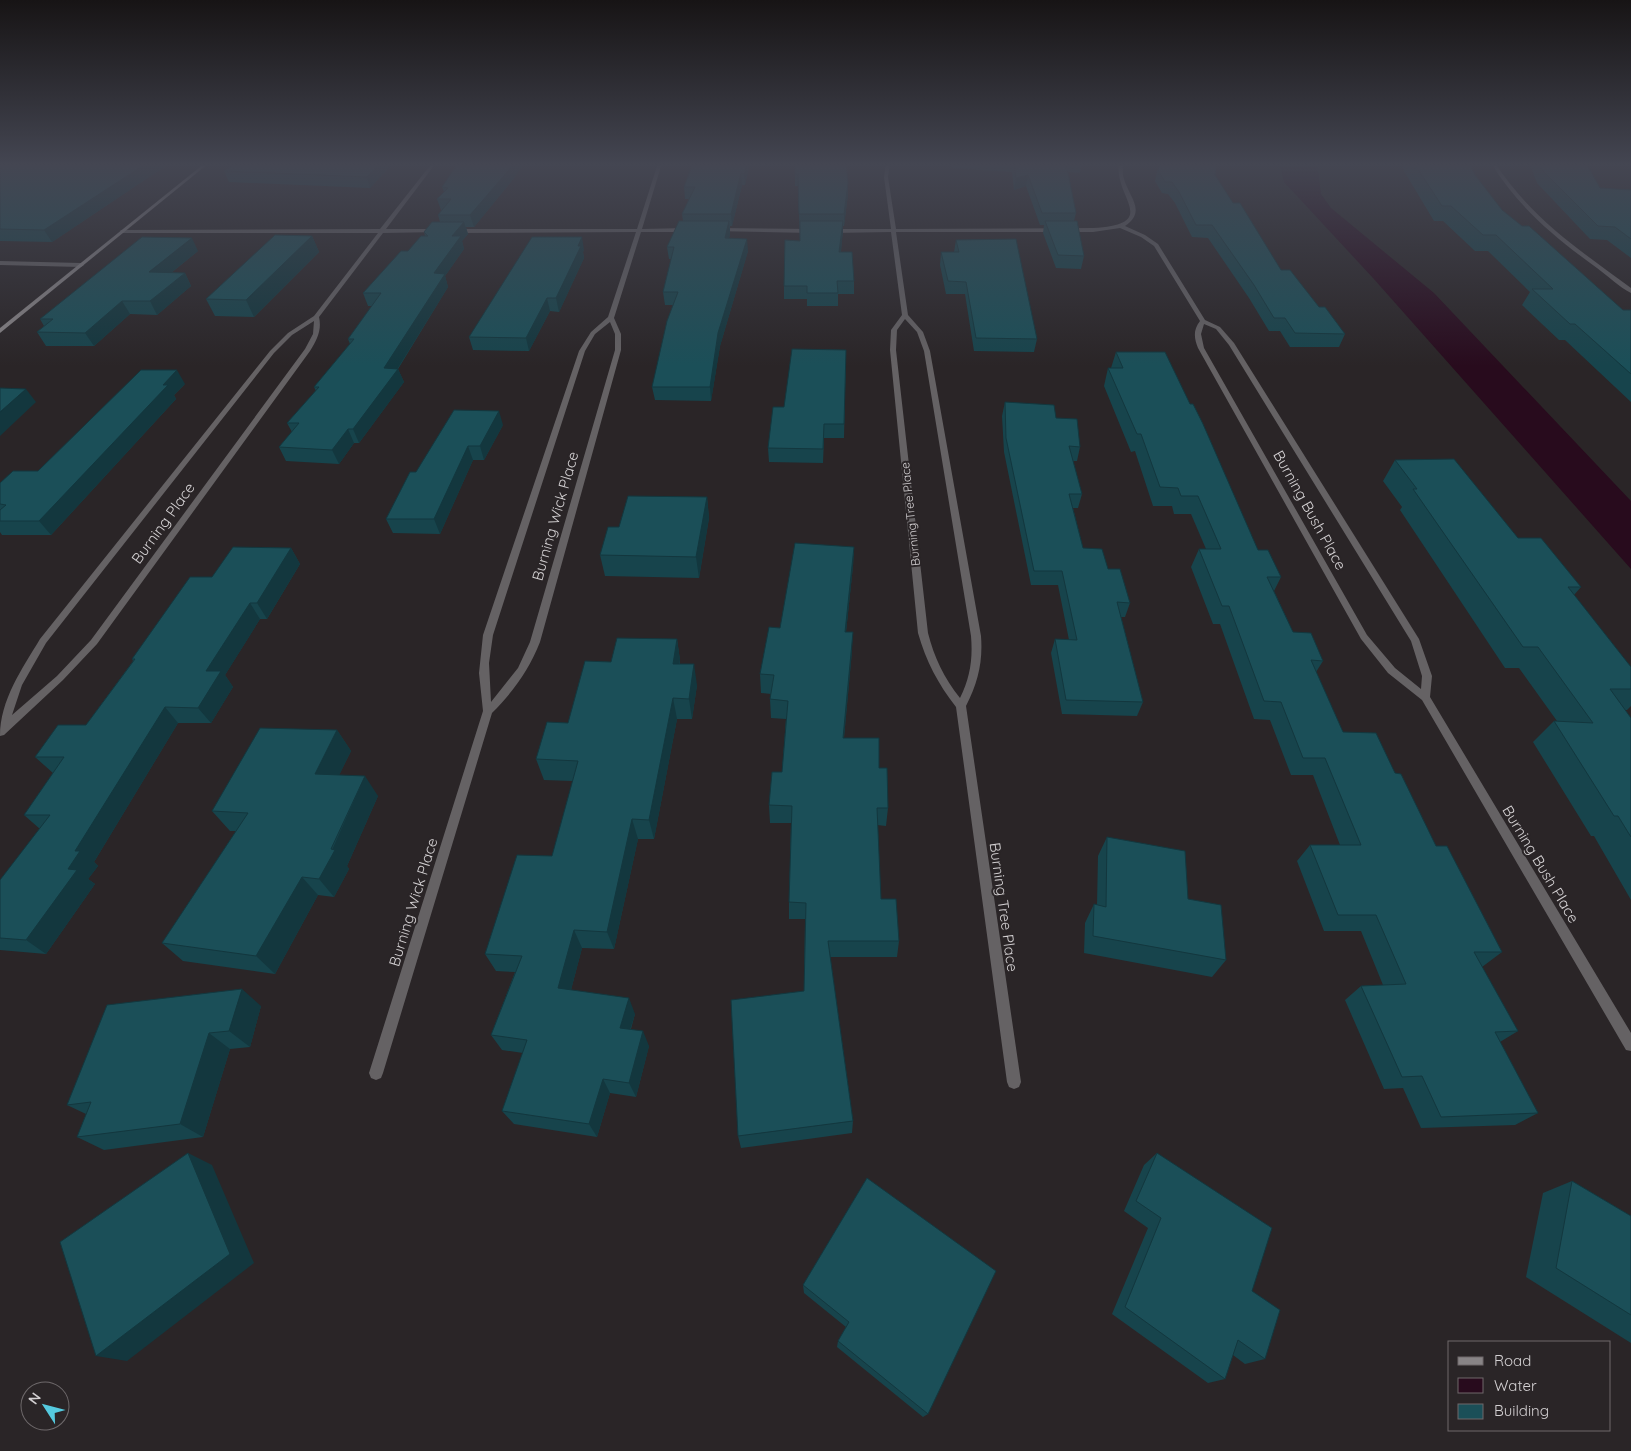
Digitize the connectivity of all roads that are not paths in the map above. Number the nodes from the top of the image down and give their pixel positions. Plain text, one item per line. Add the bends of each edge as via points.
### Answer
1 (638, 230) edge
2 (894, 230) edge
3 (123, 231) joint
4 (382, 231) junction
5 (441, 231) edge
6 (451, 231) edge
7 (505, 231) edge
8 (1131, 231) edge
9 (1554, 231) edge
10 (0, 263) edge
11 (80, 265) junction
12 (1631, 291) edge
13 (906, 315) junction
14 (316, 318) junction
15 (611, 318) junction
16 (1203, 321) junction
17 (0, 331) edge
18 (1425, 698) junction
19 (961, 706) junction
20 (488, 711) junction
21 (2, 729) edge
22 (1631, 1045) edge
23 (376, 1073) dead end
24 (1014, 1082) dead end

1 - 15 street
2 - 13 street
3 - 4 street
3 - 11 street
4 - 5 street
4 - 14 street, Burning Place
6 - 7 street
8 - 16 street, Burning Bush Place via 1156,245
9 - 12 street
10 - 11 street
11 - 17 street
13 - 19 street via 920,332 927,351 976,636 978,668
13 - 19 street, Burning Tree Place via 894,330 892,350 924,633 936,670
14 - 21 street, Burning Place via 290,334 272,352 43,641 17,685
14 - 21 street, Burning Place via 317,333 308,350 94,642
15 - 20 street, Burning Wick Place via 593,333 582,351 488,635 483,673
15 - 20 street, Burning Wick Place via 618,334 618,350 530,658 507,692
16 - 18 street, Burning Bush Place via 1223,332 1232,344 1416,641 1428,676
16 - 18 street, Burning Bush Place via 1197,337 1201,348 1364,637 1383,663
18 - 22 street, Burning Bush Place
19 - 24 street, Burning Tree Place
20 - 23 street, Burning Wick Place

